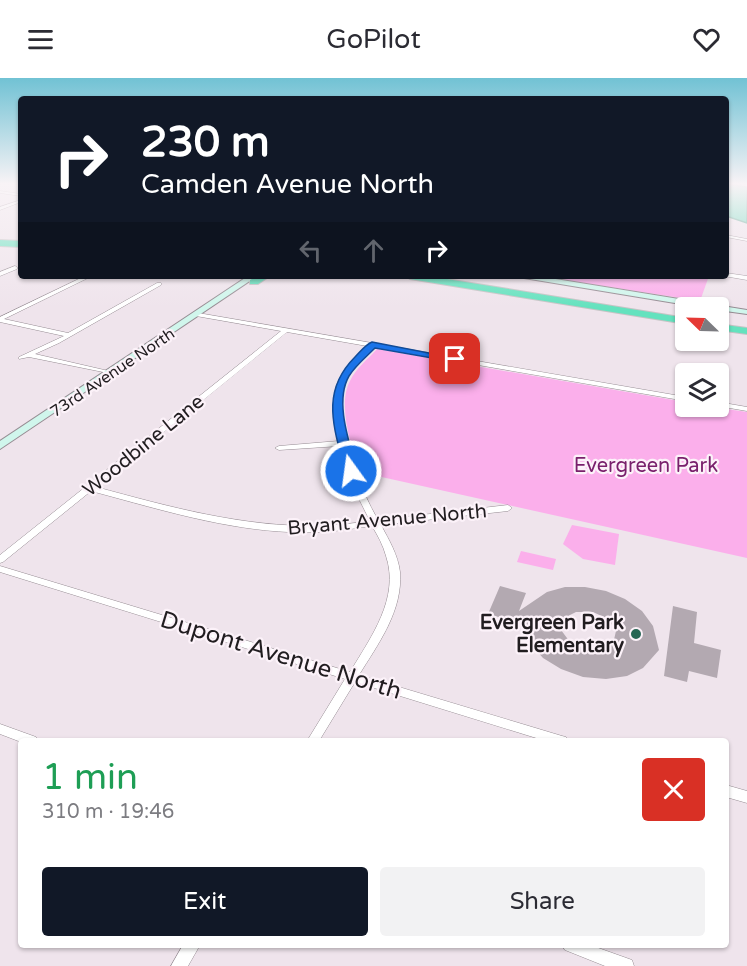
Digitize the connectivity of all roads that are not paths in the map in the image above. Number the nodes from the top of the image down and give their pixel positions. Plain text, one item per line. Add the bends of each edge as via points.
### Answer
1 (0, 236) edge
2 (729, 237) edge
3 (18, 238) edge
4 (747, 240) edge
5 (0, 243) edge
6 (18, 244) edge
7 (15, 268) dead end
8 (0, 274) edge
9 (729, 275) edge
10 (747, 278) edge
11 (83, 279) edge
12 (255, 279) edge
13 (428, 279) edge
14 (483, 279) edge
15 (543, 279) edge
16 (159, 284) dead end
17 (675, 310) edge
18 (747, 312) edge
19 (198, 315) junction
20 (675, 319) edge
21 (0, 320) edge
22 (729, 320) edge
23 (747, 322) edge
24 (729, 329) edge
25 (286, 330) junction
26 (747, 332) edge
27 (69, 335) junction
28 (372, 345) junction
29 (111, 373) junction
30 (675, 397) edge
31 (729, 406) edge
32 (747, 409) edge
33 (344, 443) junction
34 (0, 446) edge
35 (279, 448) dead end
36 (90, 488) junction
37 (508, 508) dead end
38 (376, 523) junction
39 (0, 560) edge
40 (0, 569) edge
41 (351, 676) junction
42 (0, 729) edge
43 (24, 738) edge
44 (315, 738) edge
45 (552, 738) edge
46 (729, 792) edge
47 (747, 797) edge
48 (190, 948) edge
49 (578, 948) edge
50 (179, 966) edge
51 (626, 966) edge

1 - 3 highway
2 - 4 street
5 - 6 highway
7 - 8 street
9 - 10 street
11 - 21 street
12 - 19 street, 73rd Avenue North
13 - 20 highway
14 - 17 highway
15 - 18 street
16 - 27 street
19 - 25 street
19 - 29 street, 73rd Avenue North
21 - 27 street
22 - 23 highway
24 - 26 highway
25 - 28 street
25 - 36 street, Woodbine Lane
27 - 29 street via 25,357
28 - 30 street
28 - 33 street via 340,383
29 - 34 street, 73rd Avenue North
31 - 32 street
33 - 35 street
33 - 38 street via 359,490
36 - 38 street, Bryant Avenue North via 240,526 322,529
36 - 39 street, Woodbine Lane
37 - 38 street, Bryant Avenue North
38 - 41 street via 392,554 396,590 382,628
40 - 41 street, Dupont Avenue North
41 - 44 street
41 - 45 street, Dupont Avenue North
42 - 43 street
46 - 47 street
48 - 50 street
49 - 51 street

